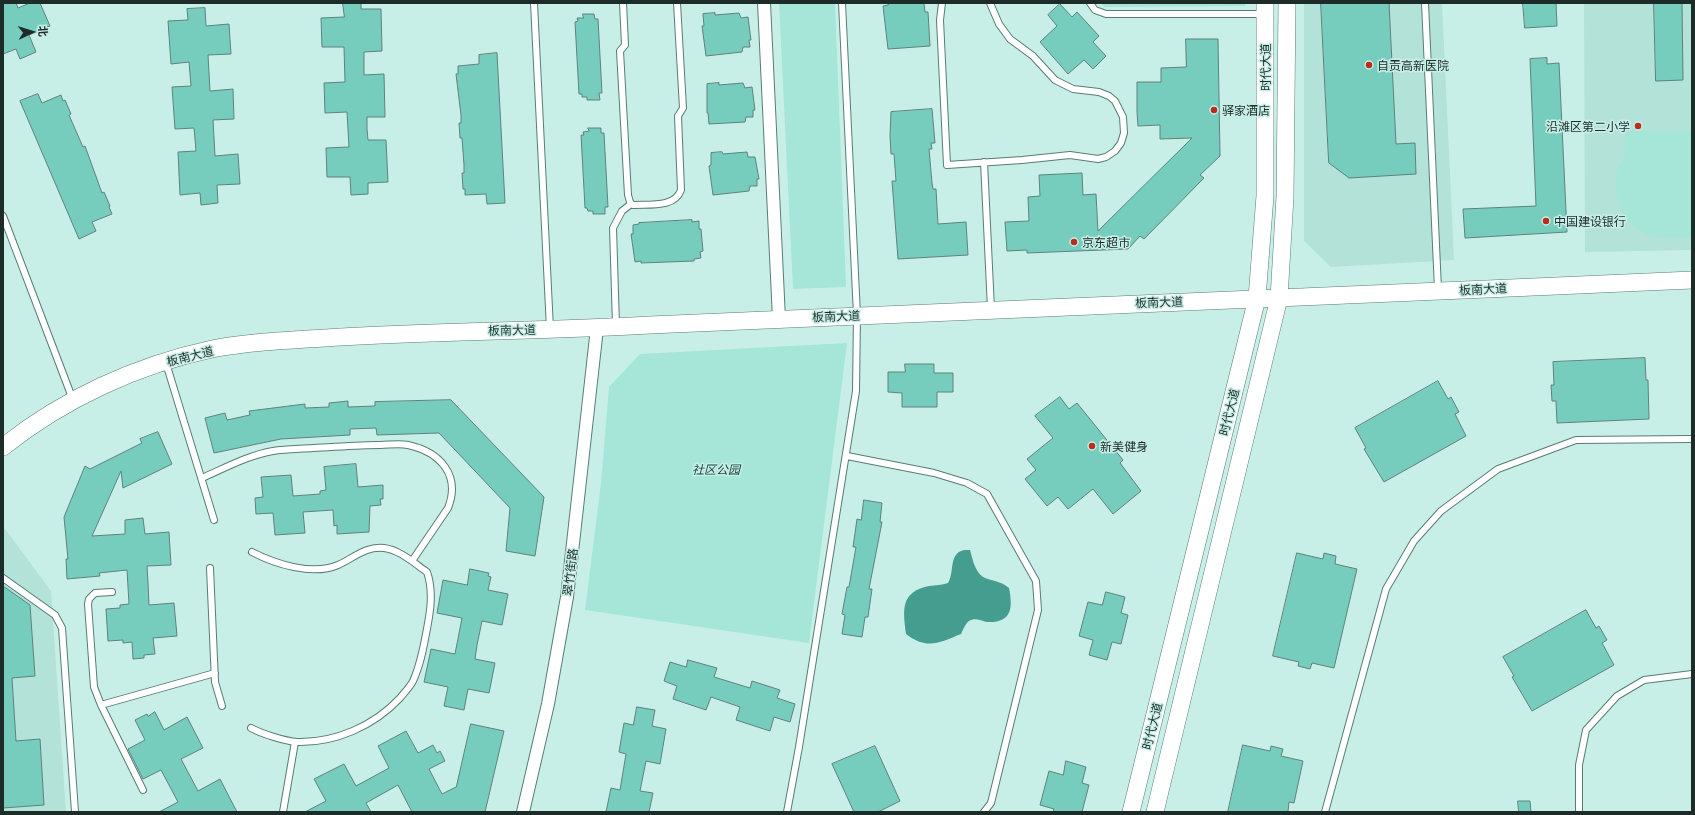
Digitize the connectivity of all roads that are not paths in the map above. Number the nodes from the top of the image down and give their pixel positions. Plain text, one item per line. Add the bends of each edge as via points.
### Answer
1 (534, 3) edge
2 (623, 3) edge
3 (677, 3) edge
4 (764, 3) edge
5 (842, 3) edge
6 (942, 3) edge
7 (990, 3) edge
8 (1090, 3) edge
9 (1286, 3) edge
10 (1425, 3) edge
11 (1265, 9) edge
12 (984, 162) junction
13 (631, 204) junction
14 (3, 216) edge
15 (1692, 280) edge
16 (1438, 291) junction
17 (1257, 298) junction
18 (1279, 298) junction
19 (991, 309) junction
20 (857, 316) junction
21 (779, 319) junction
22 (616, 327) junction
23 (597, 328) junction
24 (550, 329) junction
25 (166, 361) junction
26 (74, 401) junction
27 (1692, 439) edge
28 (3, 447) edge
29 (847, 456) junction
30 (202, 478) junction
31 (214, 520) dead end
32 (252, 552) dead end
33 (412, 561) junction
34 (210, 568) dead end
35 (3, 578) edge
36 (112, 592) dead end
37 (215, 673) junction
38 (1692, 674) edge
39 (101, 705) junction
40 (222, 706) dead end
41 (250, 728) dead end
42 (295, 742) junction
43 (143, 790) dead end
44 (75, 812) edge
45 (283, 812) edge
46 (523, 812) edge
47 (787, 812) edge
48 (984, 812) edge
49 (1131, 812) edge
50 (1155, 812) edge
51 (1325, 812) edge
52 (1580, 812) edge

1 - 24 lane
2 - 13 lane via 625,45 620,50 628,195
3 - 13 lane via 683,108 678,116 681,189 678,197 670,202
4 - 21 street
5 - 20 lane
6 - 12 lane via 940,20 946,165
7 - 12 lane via 999,24 1010,40 1033,56 1055,80 1065,86 1109,96 1120,109 1125,125 1121,143 1110,154 1098,159 1070,155
8 - 11 lane via 1095,10 1106,14
9 - 18 main road, 时代大道 via 1285,197
10 - 16 lane
11 - 17 main road, 时代大道 via 1265,196
12 - 19 lane
13 - 22 lane via 622,211 613,228
14 - 26 lane
15 - 16 main road, 板南大道
16 - 18 main road, 板南大道
17 - 18 main road, 板南大道
17 - 19 main road, 板南大道
17 - 49 main road, 时代大道
18 - 50 main road, 时代大道
19 - 20 main road, 板南大道
20 - 21 main road, 板南大道
20 - 29 lane via 856,391
21 - 22 main road, 板南大道
22 - 23 main road, 板南大道
23 - 24 main road, 板南大道
23 - 46 street, 翠竹街路 via 567,597 548,704
24 - 25 main road, 板南大道 via 419,332 267,342 214,349
25 - 26 main road, 板南大道 via 108,383
25 - 30 lane
26 - 28 main road, 板南大道 via 29,427
27 - 51 lane via 1576,440 1498,469 1441,511 1414,541 1386,590
29 - 47 lane
29 - 48 lane via 934,473 987,494 1036,581 1038,610 991,803
30 - 31 lane
30 - 33 lane via 254,456 273,451 407,444 423,450 437,458 451,476 452,500
32 - 33 lane via 283,565 307,569 337,566 366,550 376,548 394,551
33 - 42 lane via 427,572 431,592 430,615 422,657 413,682 389,710 369,723 333,738
34 - 37 lane
35 - 44 lane via 55,615 62,628
36 - 39 lane via 93,594 88,604 94,687
37 - 39 lane
37 - 40 lane
38 - 52 lane via 1644,680 1617,696 1586,730 1579,764
39 - 43 lane
41 - 42 lane
42 - 45 lane

